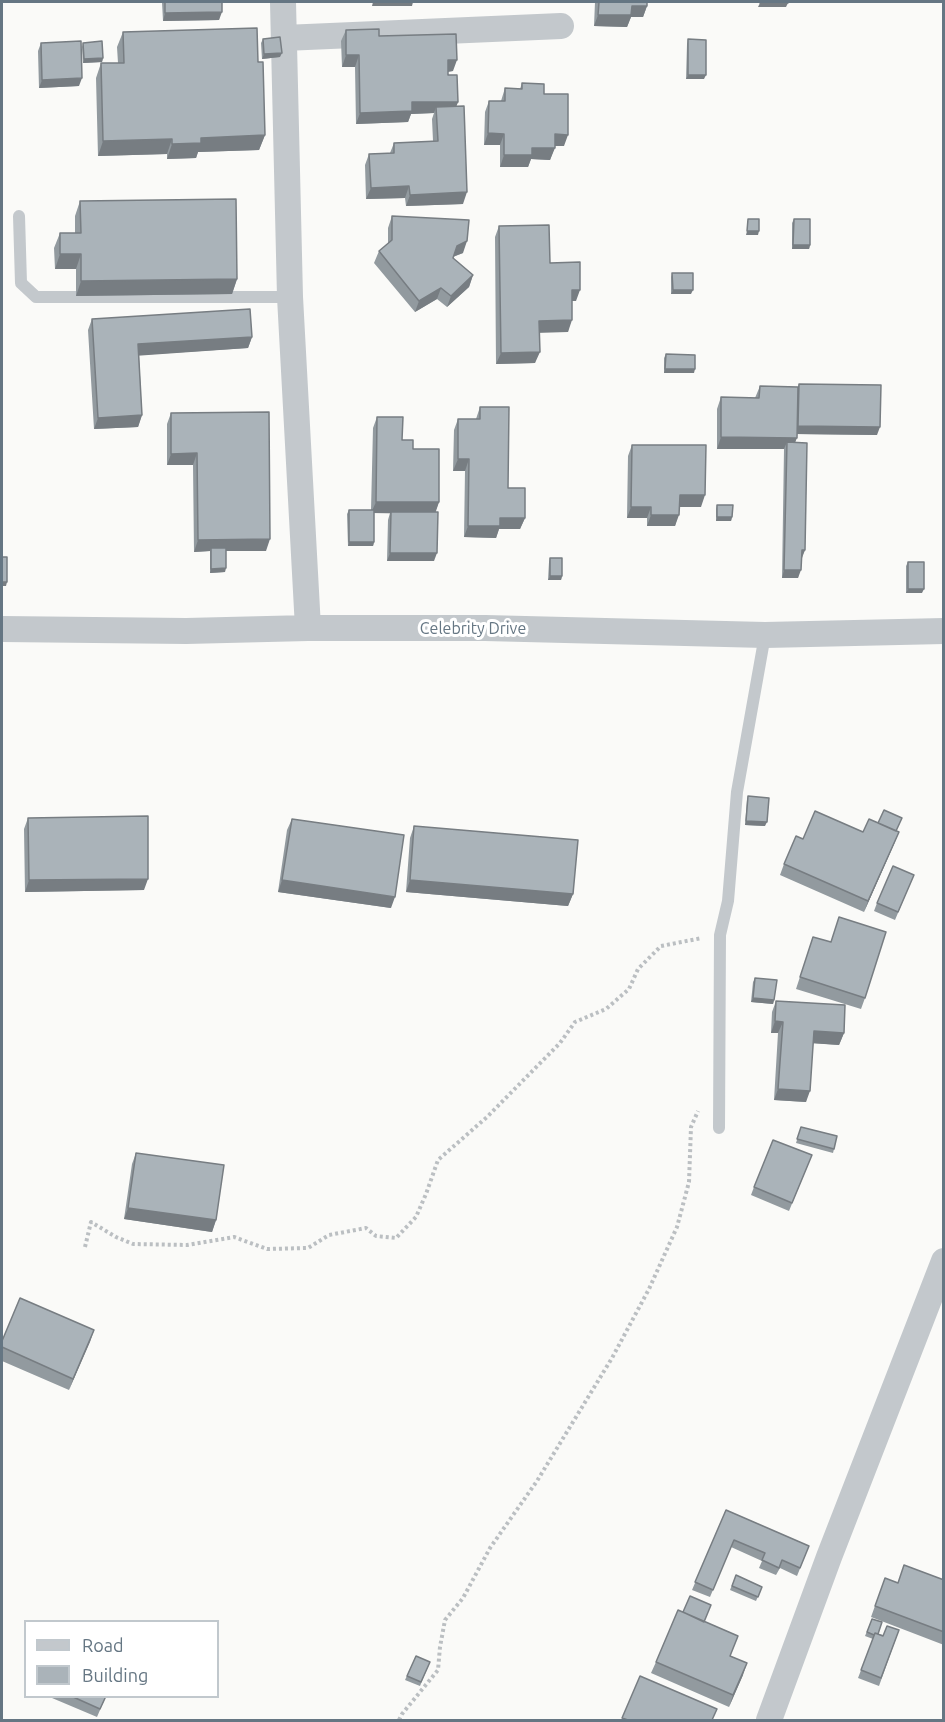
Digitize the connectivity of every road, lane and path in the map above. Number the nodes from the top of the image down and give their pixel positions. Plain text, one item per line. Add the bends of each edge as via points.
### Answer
1 (283, 2) edge
2 (561, 26) dead end
3 (284, 38) junction
4 (19, 216) dead end
5 (290, 297) junction
6 (308, 628) junction
7 (2, 629) edge
8 (944, 631) edge
9 (765, 635) junction
10 (720, 934) junction
11 (700, 1107) dead end
12 (719, 1128) dead end
13 (85, 1247) dead end
14 (944, 1261) edge
15 (399, 1720) edge
16 (769, 1720) edge

1 - 3 street
2 - 3 street
3 - 5 street
4 - 5 lane via 21,283 36,297
5 - 6 street
6 - 7 street, Celebrity Drive
6 - 9 street, Celebrity Drive via 508,628
8 - 9 street, Celebrity Drive
9 - 10 lane via 737,792 728,901
10 - 12 lane
10 - 13 path via 661,946 638,969 629,989 606,1009 575,1022 560,1043 487,1117 438,1160 416,1217 396,1238 376,1236 366,1228 329,1235 308,1248 267,1249 234,1237 188,1245 133,1244 91,1222
11 - 15 path via 691,1127 689,1182 678,1227 649,1290 537,1481 445,1620 438,1670
14 - 16 street

